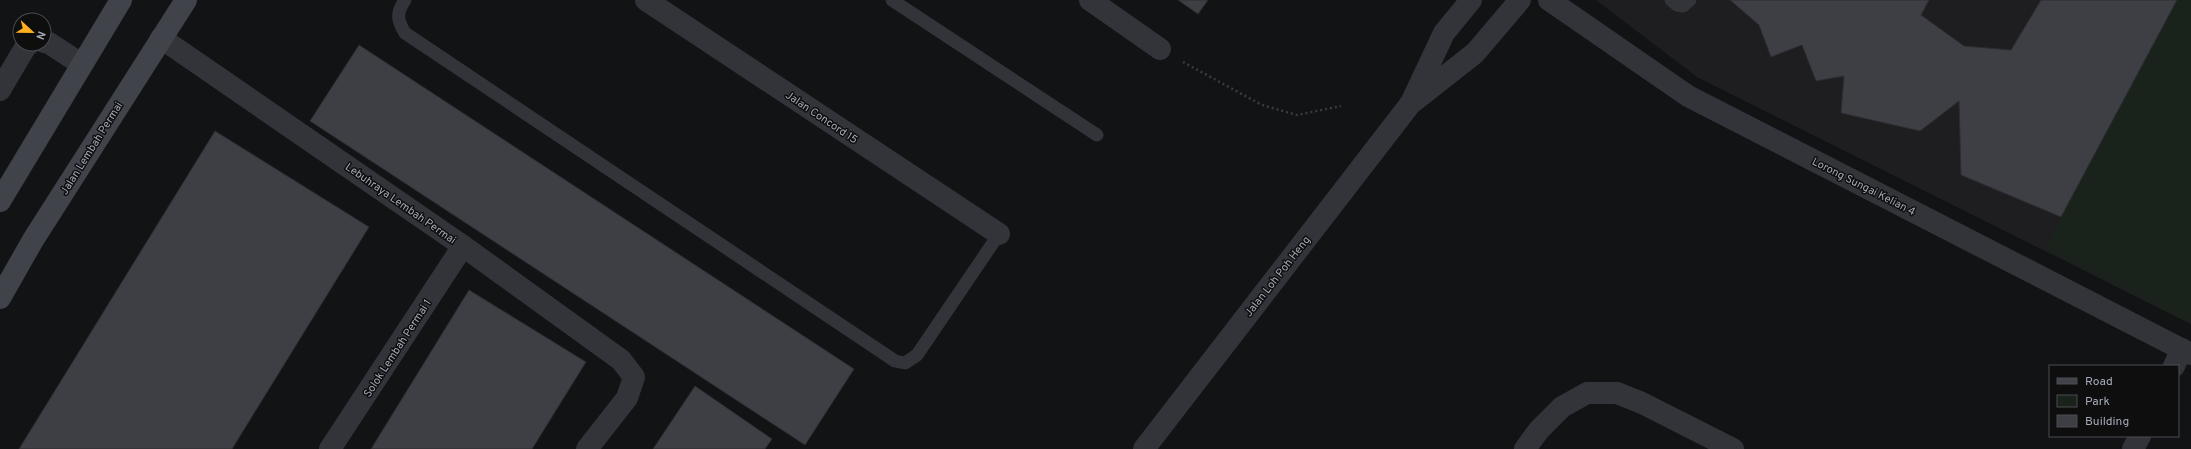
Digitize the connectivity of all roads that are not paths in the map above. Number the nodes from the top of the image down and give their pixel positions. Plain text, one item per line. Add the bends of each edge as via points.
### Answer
1 (121, 0) edge
2 (186, 0) edge
3 (405, 0) edge
4 (646, 0) edge
5 (892, 0) edge
6 (1090, 0) edge
7 (1471, 0) edge
8 (1520, 0) edge
9 (1549, 0) edge
10 (1671, 0) edge
11 (1690, 0) edge
12 (161, 38) junction
13 (52, 44) edge
14 (1160, 49) road end
15 (22, 52) edge
16 (81, 64) junction
17 (0, 90) edge
18 (1411, 103) junction
19 (1097, 135) dead end
20 (0, 201) edge
21 (999, 234) joint
22 (33, 240) junction
23 (463, 246) junction
24 (0, 280) edge
25 (0, 298) edge
26 (2182, 356) edge
27 (2139, 437) edge
28 (330, 449) edge
29 (587, 449) edge
30 (1144, 449) edge
31 (1525, 449) edge
32 (1733, 449) edge
33 (2133, 449) edge

1 - 16 main road
2 - 12 main road, Jalan Lembah Permai
3 - 21 lane via 398,10 398,22 405,34 895,361 905,363 917,355
4 - 21 street, Jalan Concord 15
5 - 19 lane
6 - 14 street
7 - 18 street, Jalan Loh Poh Heng via 1444,33
8 - 18 street, Jalan Loh Poh Heng via 1475,53
9 - 26 street, Lorong Sungai Kelian 4 via 1688,96
10 - 11 lane via 1683,6
12 - 22 main road, Jalan Lembah Permai
12 - 23 street, Lebuhraya Lembah Permai
13 - 16 street
15 - 17 street
16 - 20 main road
18 - 30 street, Jalan Loh Poh Heng
22 - 24 main road
22 - 25 main road, Jalan Lembah Permai
23 - 28 street, Solok Lembah Permai 1
23 - 29 street, Lebuhraya Lembah Permai via 621,360 634,377 627,398
27 - 33 street
31 - 32 street via 1539,430 1562,407 1587,393 1616,393

